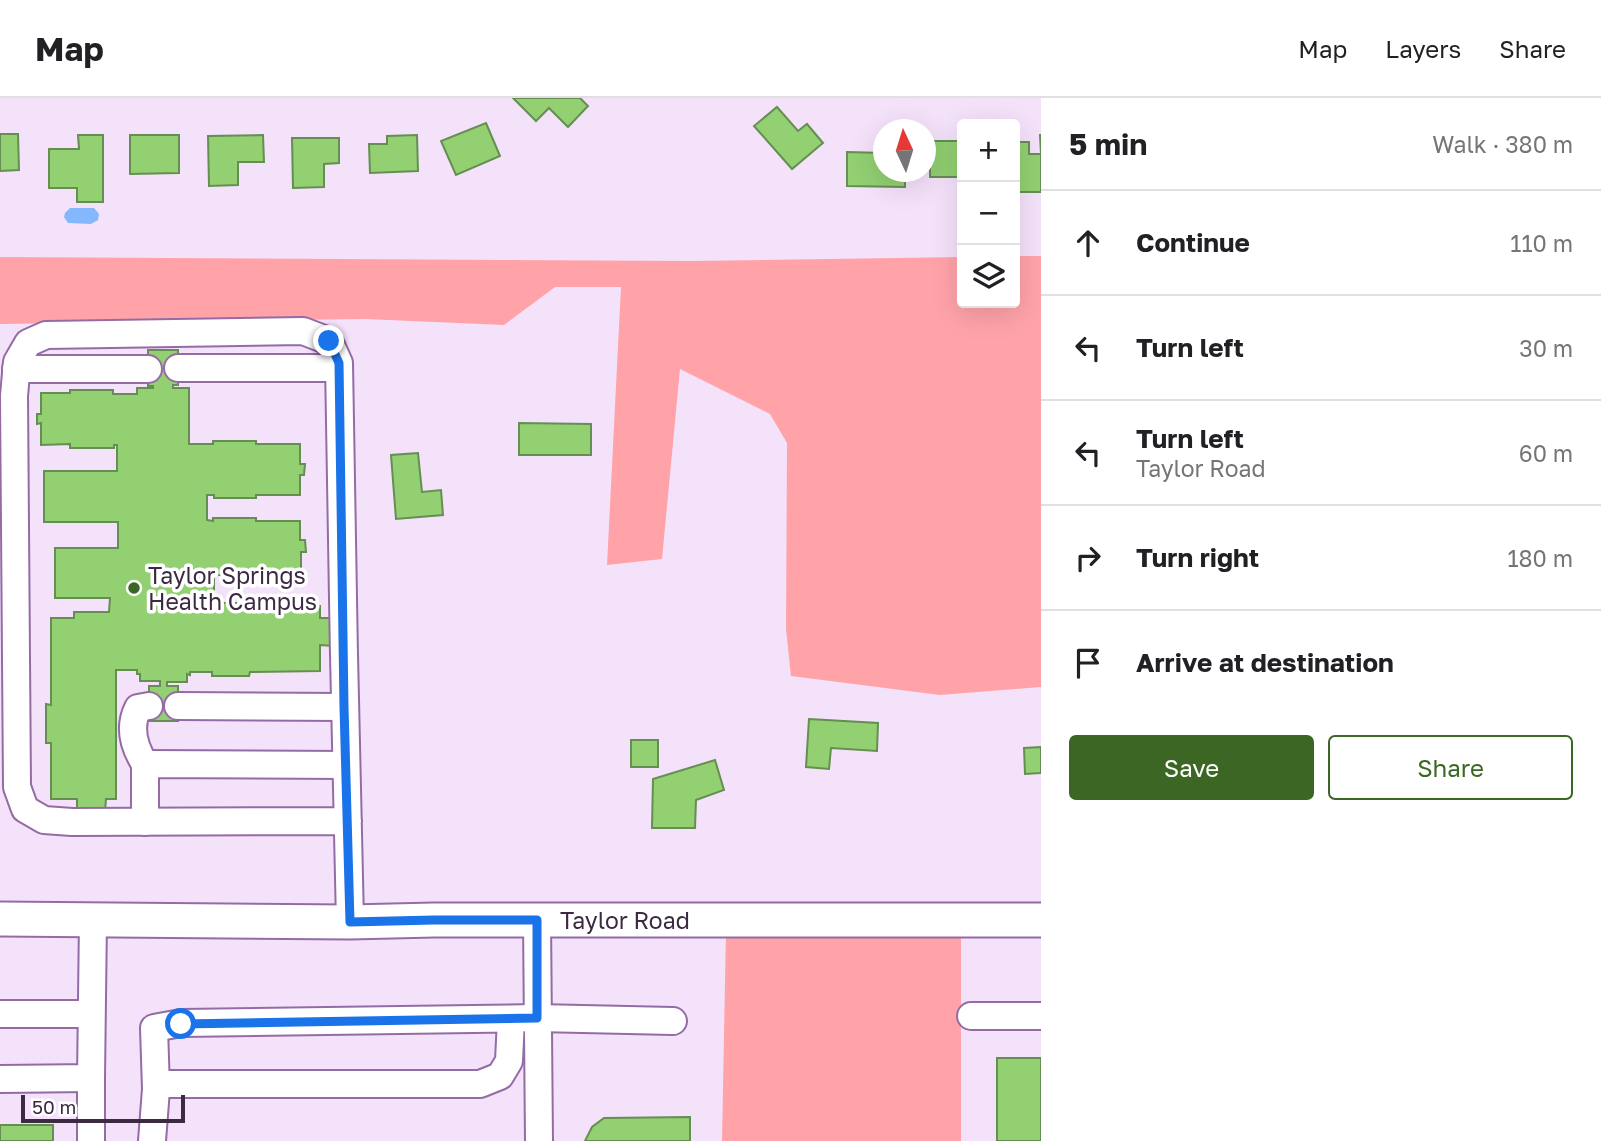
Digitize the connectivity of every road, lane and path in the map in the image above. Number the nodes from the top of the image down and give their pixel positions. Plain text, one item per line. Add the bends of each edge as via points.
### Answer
1 (178, 368) dead end
2 (339, 368) junction
3 (16, 369) junction
4 (148, 369) dead end
5 (149, 706) dead end
6 (178, 706) dead end
7 (344, 707) junction
8 (145, 764) junction
9 (346, 765) junction
10 (348, 821) junction
11 (145, 822) junction
12 (0, 919) edge
13 (93, 919) junction
14 (537, 920) junction
15 (1041, 920) edge
16 (350, 922) junction
17 (0, 1014) edge
18 (91, 1014) junction
19 (971, 1016) dead end
20 (1041, 1016) edge
21 (537, 1018) junction
22 (511, 1019) junction
23 (673, 1021) dead end
24 (91, 1078) junction
25 (0, 1079) edge
26 (156, 1084) junction
27 (91, 1141) edge
28 (152, 1141) edge
29 (539, 1141) edge

1 - 2 lane
2 - 3 lane via 329,341 303,331 46,335 28,343
2 - 7 lane
3 - 4 lane
3 - 11 lane via 17,787 25,809 44,820
5 - 8 lane via 138,708 133,742
6 - 7 lane
7 - 9 lane
8 - 9 lane
8 - 11 lane
9 - 10 lane
10 - 11 lane
10 - 16 lane
12 - 13 main road, Taylor Road
13 - 16 main road, Taylor Road
13 - 18 lane
14 - 15 main road, Taylor Road
14 - 16 main road, Taylor Road
14 - 21 lane
17 - 18 lane
18 - 24 lane
19 - 20 lane
21 - 22 lane
21 - 23 lane
21 - 29 lane
22 - 26 lane via 509,1061 500,1076 480,1084
22 - 26 lane via 154,1028
24 - 25 lane
24 - 27 lane
26 - 28 lane

